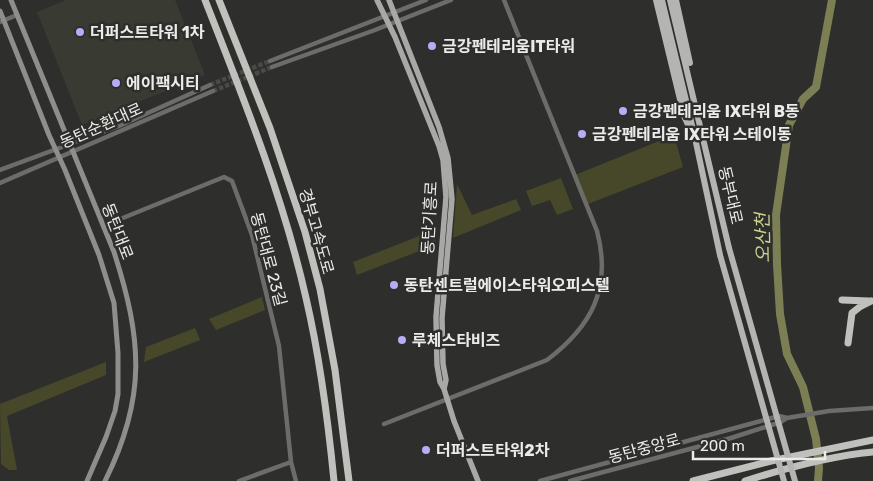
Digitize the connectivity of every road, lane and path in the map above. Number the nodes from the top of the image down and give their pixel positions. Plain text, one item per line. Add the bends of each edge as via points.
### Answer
1 (11, 0) edge
2 (205, 0) edge
3 (219, 0) edge
4 (377, 0) edge
5 (389, 0) edge
6 (426, 0) edge
7 (451, 0) edge
8 (504, 0) edge
9 (656, 0) edge
10 (662, 0) edge
11 (670, 0) edge
12 (676, 0) edge
13 (0, 11) edge
14 (394, 13) junction
15 (17, 15) junction
16 (385, 17) junction
17 (2, 21) edge
18 (397, 21) junction
19 (389, 24) junction
20 (270, 61) tunnel mouth
21 (272, 68) tunnel mouth
22 (210, 85) tunnel mouth
23 (213, 91) tunnel mouth
24 (695, 138) junction
25 (70, 144) junction
26 (55, 149) junction
27 (73, 151) junction
28 (708, 155) junction
29 (59, 158) junction
30 (0, 170) edge
31 (0, 183) edge
32 (103, 226) junction
33 (842, 300) dead end
34 (872, 301) edge
35 (848, 342) dead end
36 (444, 390) junction
37 (448, 400) junction
38 (873, 409) edge
39 (787, 418) junction
40 (384, 424) dead end
41 (873, 442) edge
42 (873, 454) edge
43 (291, 462) junction
44 (348, 464) junction
45 (87, 481) edge
46 (105, 481) edge
47 (239, 481) edge
48 (296, 481) edge
49 (334, 481) edge
50 (349, 481) edge
51 (355, 481) edge
52 (478, 481) edge
53 (540, 481) edge
54 (570, 481) edge
55 (693, 481) edge
56 (745, 481) edge
57 (784, 481) edge
58 (795, 481) edge

1 - 15 main road, 동탄대로
2 - 49 highway, 경부고속도로 via 262,150 295,255 320,370
3 - 44 highway, 경부고속도로 via 270,128 305,232 320,289
4 - 16 main road, 동탄기흥로
5 - 14 main road, 동탄기흥로
6 - 14 street
7 - 18 street
8 - 37 street via 597,232 602,252 600,294 580,330 547,360
9 - 24 highway via 684,116
10 - 24 highway, 동부대로
11 - 28 highway, 동부대로
12 - 28 highway
13 - 17 main road, 동탄대로
14 - 16 street
14 - 18 main road, 동탄기흥로
15 - 17 street
15 - 25 main road, 동탄대로
16 - 19 main road, 동탄기흥로
16 - 20 street
17 - 26 main road, 동탄대로
18 - 19 street
18 - 36 main road, 동탄기흥로 via 444,144 451,177 442,318
19 - 21 street
19 - 36 main road, 동탄기흥로 via 443,160 446,197 436,342 440,382
22 - 25 street, 동탄순환대로
23 - 27 street, 동탄순환대로
24 - 57 highway, 동부대로, bridge via 720,255
25 - 26 street, 동탄순환대로
25 - 27 main road, 동탄대로
26 - 29 main road, 동탄대로
26 - 30 street, 동탄순환대로
27 - 29 street, 동탄순환대로
27 - 32 main road, 동탄대로
28 - 58 highway, 동부대로, bridge via 729,248
29 - 31 street, 동탄순환대로
29 - 45 main road, 동탄대로 via 101,261 114,303 118,394 106,437
32 - 43 street, 동탄대로 23길 via 224,178 232,181 252,235 279,346
32 - 46 main road, 동탄대로 via 124,284 134,330 136,373 129,421
33 - 34 highway
34 - 35 highway via 852,313
36 - 37 main road, 동탄기흥로
37 - 40 street
37 - 52 main road, 동탄기흥로
38 - 39 street
39 - 53 street via 779,416
39 - 54 street, 동탄중앙로 via 731,438
41 - 55 highway, bridge via 771,461
42 - 56 highway, bridge via 776,471
43 - 47 street
43 - 48 street, 동탄대로 23길
44 - 50 highway, 경부고속도로
44 - 51 highway

